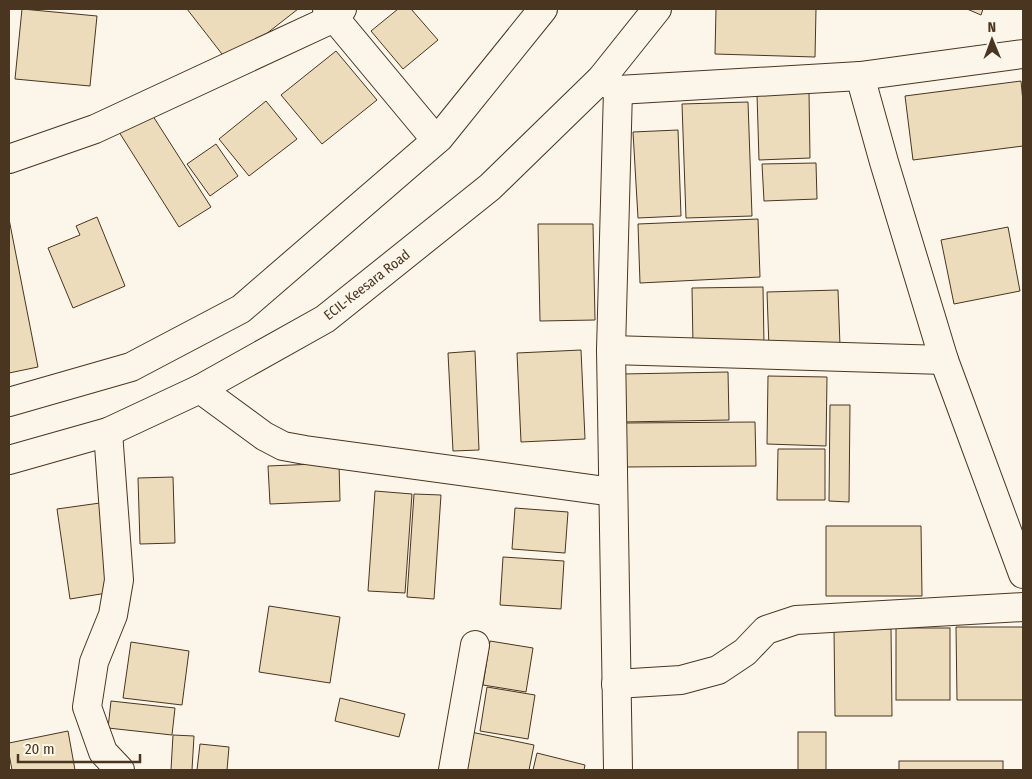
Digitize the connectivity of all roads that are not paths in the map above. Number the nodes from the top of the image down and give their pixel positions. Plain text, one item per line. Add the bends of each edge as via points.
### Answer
1 (543, 9) edge
2 (657, 9) edge
3 (335, 12) edge
4 (1023, 54) edge
5 (860, 76) junction
6 (609, 84) junction
7 (436, 140) junction
8 (9, 159) edge
9 (611, 350) junction
10 (944, 360) junction
11 (200, 389) junction
12 (9, 402) edge
13 (108, 432) junction
14 (9, 460) edge
15 (613, 492) junction
16 (1023, 574) edge
17 (1023, 607) edge
18 (475, 645) dead end
19 (616, 684) junction
20 (120, 770) edge
21 (453, 770) edge
22 (618, 770) edge

1 - 7 street
2 - 6 street, ECIL-Keesara Road
3 - 7 street
3 - 8 street via 95,129
4 - 5 street
5 - 6 street
5 - 10 street
6 - 9 street
6 - 11 street, ECIL-Keesara Road via 490,187 325,319
7 - 12 street via 241,310 131,367
9 - 10 street
9 - 15 street
10 - 16 street
11 - 13 street, ECIL-Keesara Road
11 - 15 street via 264,436 283,446
13 - 14 street, ECIL-Keesara Road
13 - 20 street via 119,580 113,615 94,662 87,707 103,752
15 - 19 street
17 - 19 street via 796,620 766,630 745,652 718,670 681,680
18 - 21 street
19 - 22 street

